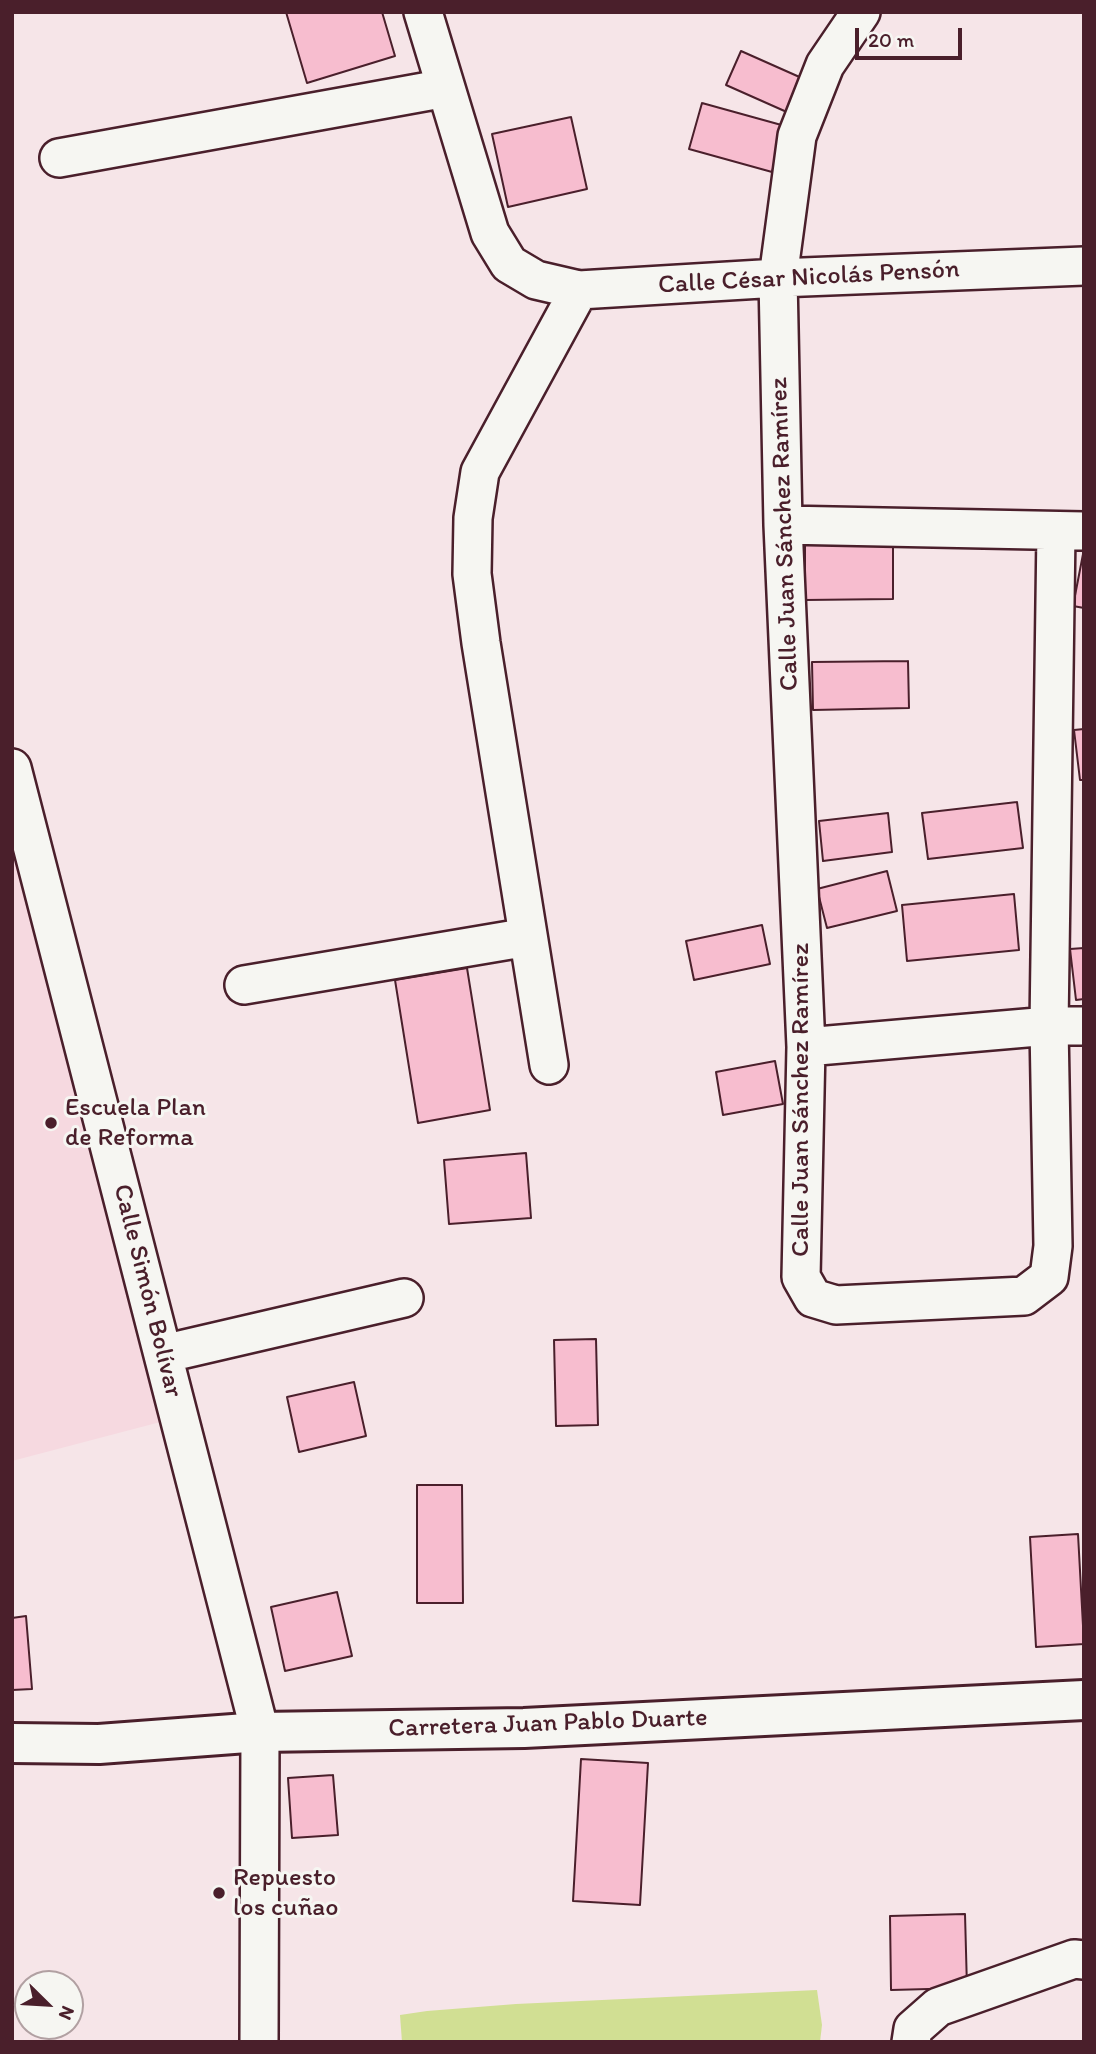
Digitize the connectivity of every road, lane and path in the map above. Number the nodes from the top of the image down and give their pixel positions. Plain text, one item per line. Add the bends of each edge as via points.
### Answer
1 (423, 12) edge
2 (861, 12) edge
3 (446, 88) junction
4 (59, 158) dead end
5 (1084, 266) edge
6 (778, 278) junction
7 (579, 290) junction
8 (783, 525) junction
9 (1070, 531) edge
10 (12, 768) edge
11 (528, 937) junction
12 (244, 985) dead end
13 (1066, 1026) edge
14 (806, 1046) junction
15 (549, 1065) dead end
16 (404, 1298) dead end
17 (163, 1354) junction
18 (1084, 1700) edge
19 (260, 1732) junction
20 (12, 1743) edge
21 (1084, 1960) edge
22 (259, 2042) edge
23 (911, 2042) edge

1 - 3 street
2 - 6 street, Calle Juan Sánchez Ramírez via 825,65 797,136
3 - 4 street
3 - 7 street, Calle César Nicolás Pensón via 490,233 509,264 536,280
5 - 6 street, Calle César Nicolás Pensón
6 - 7 street, Calle César Nicolás Pensón
6 - 8 street, Calle Juan Sánchez Ramírez
7 - 11 street via 480,472 473,518 472,573 481,643
8 - 9 street
8 - 14 street, Calle Juan Sánchez Ramírez
9 - 13 street, Calle Juan Sánchez Ramírez
10 - 17 street, Calle Simón Bolívar
11 - 12 street
11 - 15 street
13 - 14 street
13 - 14 street, Calle Juan Sánchez Ramírez via 1049,1277 1024,1296 836,1305 813,1298 801,1277
16 - 17 street
17 - 19 street, Calle Simón Bolívar
18 - 19 main road, Carretera Juan Pablo Duarte via 524,1728
19 - 20 main road, Carretera Juan Pablo Duarte via 99,1744
19 - 22 street, Calle Simón Bolívar
21 - 23 street via 1074,1959 938,2007 913,2029

